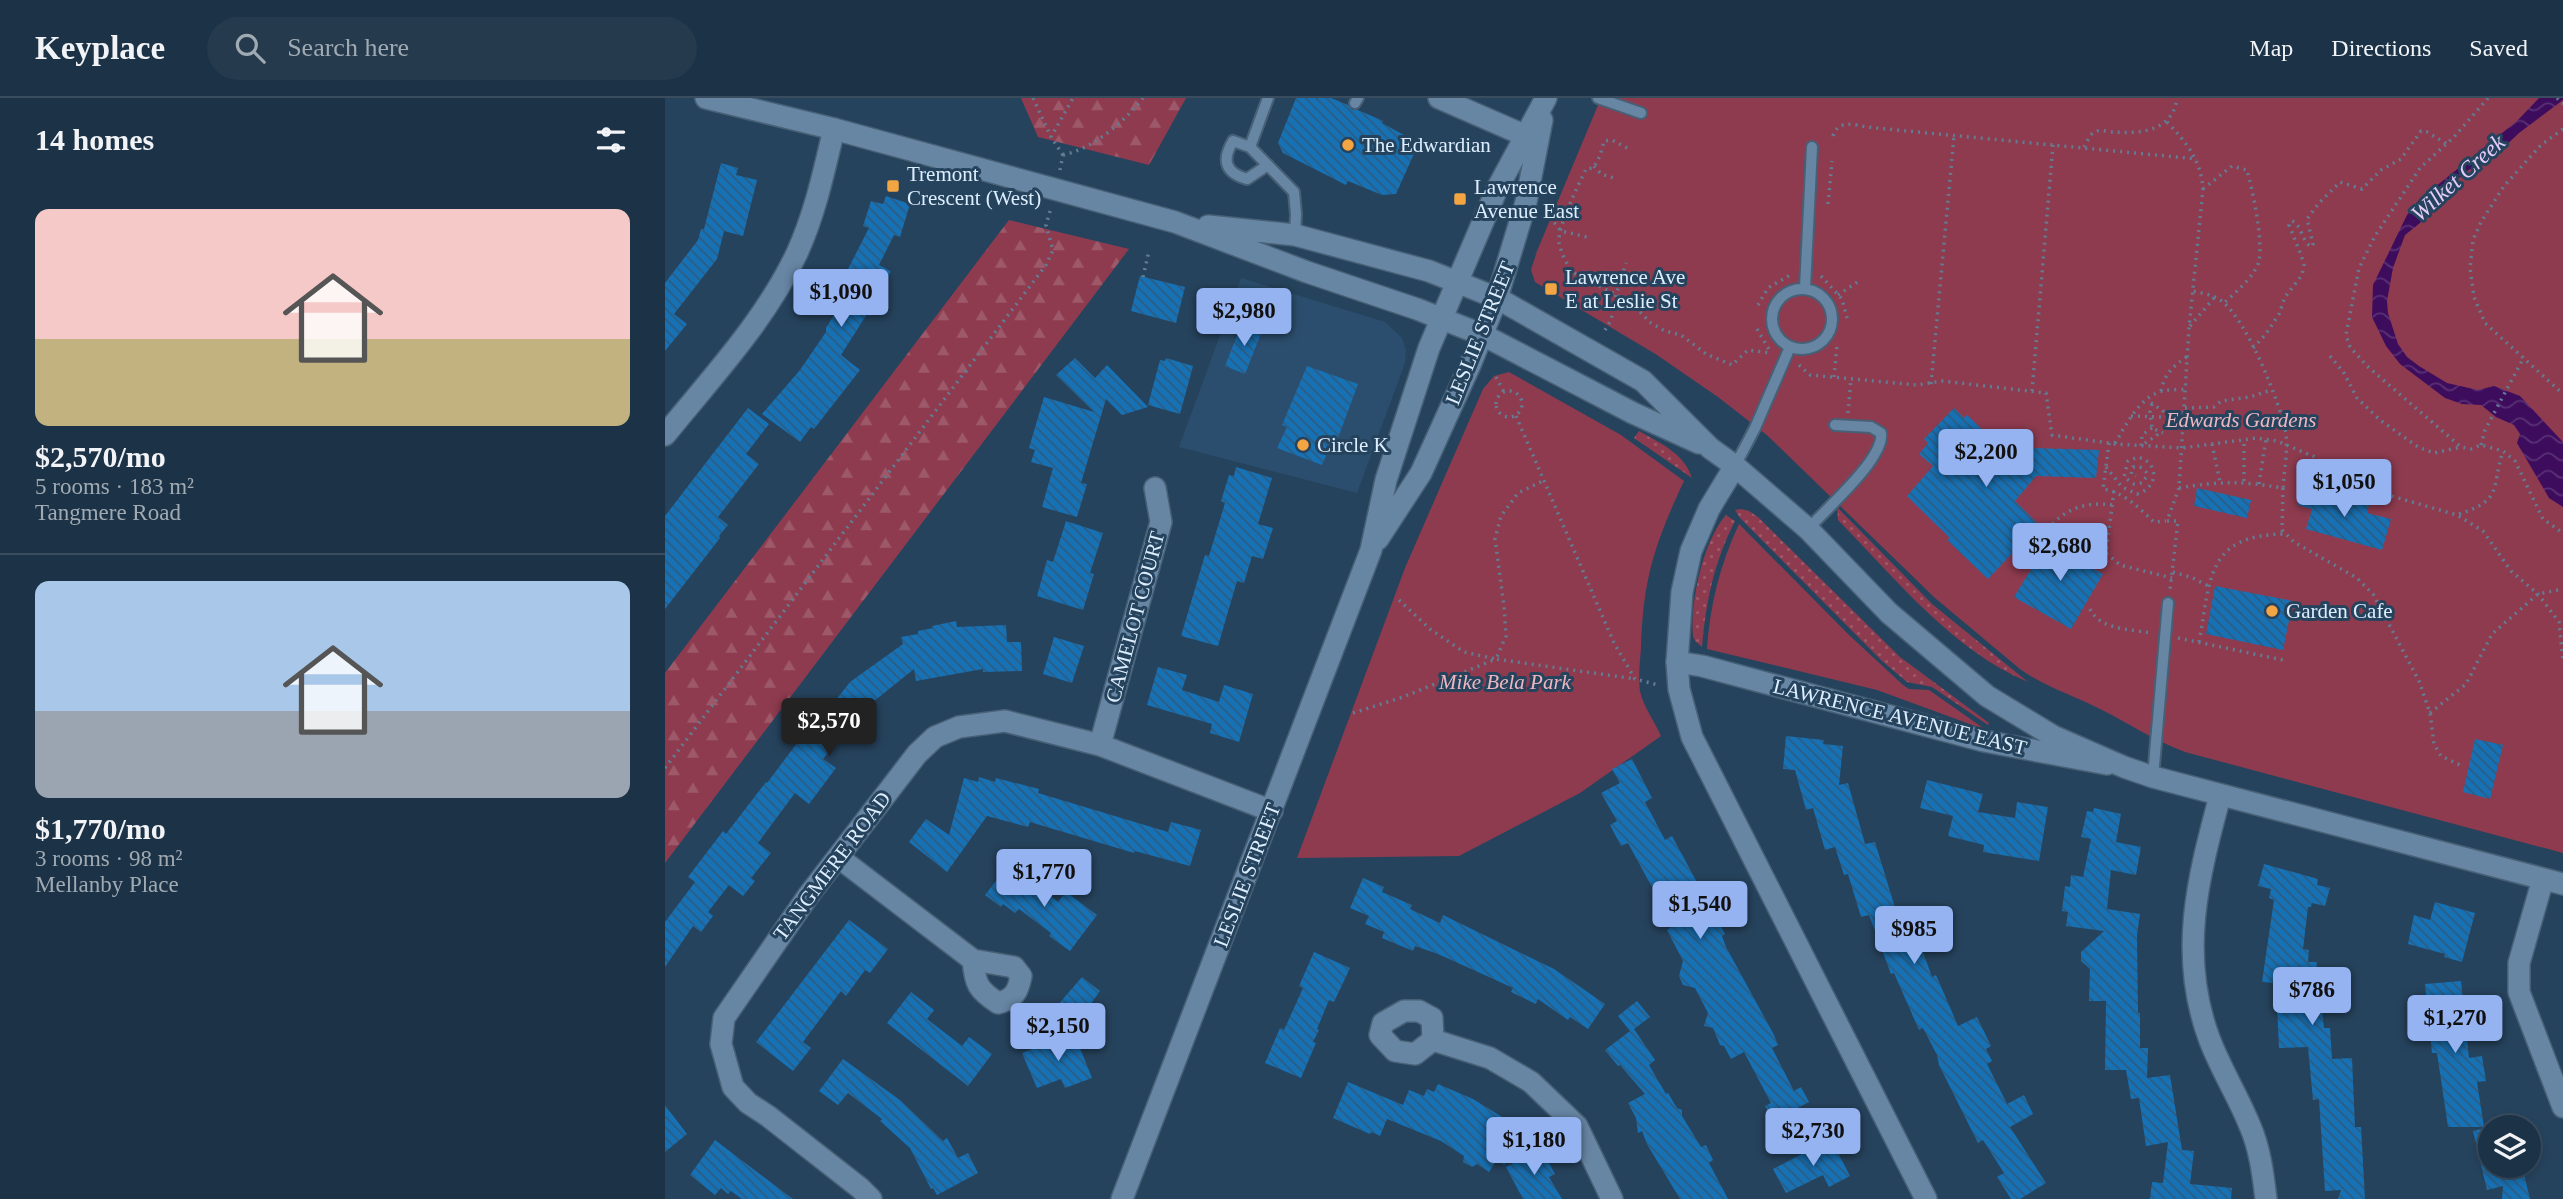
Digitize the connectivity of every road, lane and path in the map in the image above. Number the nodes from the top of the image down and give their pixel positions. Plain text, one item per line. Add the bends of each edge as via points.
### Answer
1 (706, 98) edge
2 (1033, 98) edge
3 (1073, 98) edge
4 (1143, 98) edge
5 (1268, 98) edge
6 (1439, 98) edge
7 (1598, 98) edge
8 (2177, 98) edge
9 (2487, 98) edge
10 (2557, 98) edge
11 (1546, 99) edge
12 (2563, 104) edge
13 (1641, 113) dead end
14 (2167, 122) junction
15 (834, 129) junction
16 (2563, 129) edge
17 (1526, 136) junction
18 (1833, 136) dead end
19 (1954, 136) junction
20 (1051, 137) junction
21 (2447, 144) junction
22 (2053, 145) junction
23 (1250, 147) junction
24 (1812, 147) dead end
25 (2084, 147) junction
26 (1627, 148) dead end
27 (1063, 155) junction
28 (2197, 159) junction
29 (1832, 161) dead end
30 (1268, 165) junction
31 (1061, 166) dead end
32 (1594, 166) junction
33 (1614, 178) dead end
34 (2203, 189) junction
35 (1828, 204) dead end
36 (1049, 214) dead end
37 (1550, 217) dead end
38 (1175, 222) junction
39 (1561, 230) junction
40 (1295, 235) junction
41 (1591, 238) dead end
42 (1149, 251) dead end
43 (1626, 263) dead end
44 (1790, 275) dead end
45 (1821, 275) dead end
46 (1143, 277) dead end
47 (1457, 281) junction
48 (1859, 281) dead end
49 (1805, 288) junction
50 (2192, 291) junction
51 (1616, 295) junction
52 (1839, 295) junction
53 (1497, 298) junction
54 (2214, 298) junction
55 (2224, 303) junction
56 (1758, 305) dead end
57 (1442, 318) junction
58 (1847, 318) dead end
59 (2189, 328) junction
60 (1757, 329) dead end
61 (1605, 330) dead end
62 (1483, 335) junction
63 (1837, 345) dead end
64 (1790, 347) junction
65 (2253, 348) junction
66 (2188, 356) junction
67 (2330, 356) dead end
68 (2524, 357) junction
69 (1799, 364) dead end
70 (1496, 377) dead end
71 (1834, 377) junction
72 (1851, 379) junction
73 (1931, 384) junction
74 (2186, 389) junction
75 (2271, 390) junction
76 (2032, 391) junction
77 (2161, 391) junction
78 (1504, 392) junction
79 (2563, 394) edge
80 (2147, 400) junction
81 (2152, 404) junction
82 (2185, 408) junction
83 (1516, 416) junction
84 (2131, 416) junction
85 (2152, 418) junction
86 (1841, 425) joint
87 (2155, 429) junction
88 (2163, 433) dead end
89 (665, 435) edge
90 (2266, 439) junction
91 (2244, 440) junction
92 (2109, 443) junction
93 (2115, 444) junction
94 (2212, 444) junction
95 (2286, 444) junction
96 (2481, 445) junction
97 (2141, 446) junction
98 (2461, 447) junction
99 (1710, 448) junction
100 (2182, 448) junction
101 (2503, 451) junction
102 (1735, 466) junction
103 (2106, 467) junction
104 (2136, 477) dead end
105 (1545, 480) junction
106 (2244, 481) junction
107 (2220, 482) junction
108 (2259, 484) junction
109 (1155, 488) dead end
110 (2179, 488) junction
111 (2283, 488) junction
112 (2115, 491) junction
113 (2113, 505) junction
114 (2457, 515) junction
115 (2167, 521) junction
116 (1808, 529) junction
117 (2563, 533) edge
118 (2285, 534) junction
119 (2044, 535) dead end
120 (1371, 550) junction
121 (2172, 572) junction
122 (2172, 578) junction
123 (2210, 587) junction
124 (2563, 589) edge
125 (2538, 594) junction
126 (1399, 600) dead end
127 (2168, 603) joint
128 (2090, 609) dead end
129 (2165, 635) junction
130 (2199, 642) junction
131 (1496, 659) junction
132 (2283, 660) dead end
133 (2563, 661) edge
134 (1677, 662) junction
135 (1635, 679) junction
136 (1662, 686) dead end
137 (1353, 713) dead end
138 (2430, 713) junction
139 (1100, 745) junction
140 (2462, 766) dead end
141 (2125, 767) junction
142 (665, 768) edge
143 (2153, 777) junction
144 (2220, 796) junction
145 (1272, 811) junction
146 (838, 857) junction
147 (2553, 881) edge
148 (972, 960) dead end
149 (1433, 1040) dead end
150 (2563, 1107) edge
151 (1920, 1197) edge
152 (871, 1199) edge
153 (1122, 1199) edge
154 (1612, 1199) edge
155 (2266, 1199) edge

1 - 15 street, LAWRENCE AVENUE EAST
2 - 20 path
3 - 20 path
4 - 27 path via 1104,134
5 - 23 lane
6 - 17 street
7 - 13 lane
8 - 14 path
9 - 21 path
10 - 12 path
11 - 17 street, LESLIE STREET
11 - 53 street, LESLIE STREET via 1526,202
14 - 25 path via 2139,133 2099,130
14 - 28 path
15 - 38 street, LAWRENCE AVENUE EAST
15 - 89 street via 796,254 758,320
16 - 68 path via 2541,145 2504,186 2481,222 2472,247 2471,276 2479,310 2493,332
17 - 47 street, LESLIE STREET
18 - 19 path via 1841,125 1851,124
19 - 22 path
19 - 73 path
20 - 27 path
21 - 65 path via 2421,131 2401,159 2377,173 2363,190 2340,182 2307,219 2311,247 2292,221 2289,225 2304,265 2302,275
21 - 98 path via 2420,168 2375,236 2359,268 2346,335 2367,366
22 - 25 path
22 - 76 path
23 - 30 lane
23 - 30 lane via 1233,141 1227,150 1226,163 1234,175 1247,179
24 - 49 lane
25 - 28 path
26 - 32 path via 1604,141
27 - 31 path
28 - 34 path
29 - 35 path
30 - 40 lane via 1294,192
32 - 33 path
32 - 39 path via 1586,169 1576,188
34 - 50 path
34 - 55 path via 2232,166 2247,170 2255,198 2259,263
36 - 142 path via 1046,225 1053,243 1051,256
37 - 39 path
38 - 40 street, LAWRENCE AVENUE EAST
38 - 57 street, LAWRENCE AVENUE EAST
39 - 41 path
39 - 51 path via 1559,243 1574,273
40 - 47 street, LAWRENCE AVENUE EAST
42 - 46 path
43 - 51 path
44 - 56 path via 1768,288
45 - 52 path
47 - 53 street, LAWRENCE AVENUE EAST
47 - 57 street, LESLIE STREET
48 - 52 path
49 - 64 lane via 1786,293 1773,307 1772,326
49 - 64 lane via 1828,303 1829,330 1820,343 1805,349
50 - 54 path
50 - 59 path
51 - 60 path via 1651,323 1732,365 1748,349 1772,353
51 - 61 path
52 - 58 path
53 - 62 street, LESLIE STREET
53 - 99 street, LAWRENCE AVENUE EAST via 1643,381
54 - 55 path
54 - 59 path
55 - 65 path
57 - 62 street, LAWRENCE AVENUE EAST
57 - 120 street, LESLIE STREET via 1386,481
59 - 66 path
62 - 99 street, LAWRENCE AVENUE EAST
62 - 120 street, LESLIE STREET via 1421,473
63 - 71 path
64 - 102 lane
65 - 75 path
66 - 74 path
66 - 77 path via 2169,370
67 - 98 path via 2357,398 2418,447 2434,453
68 - 79 path
68 - 96 path
69 - 71 path via 1810,375
70 - 78 path
71 - 72 path
72 - 73 path
72 - 86 path
73 - 76 path
74 - 77 path
74 - 82 path
75 - 82 path via 2221,401 2214,407
75 - 95 path
76 - 92 path via 2046,393 2052,435
77 - 80 path
78 - 83 path via 1513,391 1523,400
78 - 83 path via 1496,402 1497,410 1508,418
80 - 81 path
80 - 84 path
81 - 85 path
81 - 85 path via 2163,411 2161,418
82 - 100 path
83 - 105 path
84 - 85 path
84 - 93 path
85 - 87 path
86 - 116 lane via 1879,431 1880,446 1867,467
87 - 88 path
87 - 97 path via 2142,435
87 - 97 path via 2157,435
90 - 91 path
90 - 95 path
90 - 108 path
91 - 94 path
91 - 106 path
92 - 93 path
92 - 103 path
93 - 97 path
94 - 100 path
94 - 107 path
95 - 111 path
95 - 114 path via 2315,457 2343,482
96 - 98 path
96 - 101 path
97 - 100 path
99 - 102 street, LAWRENCE AVENUE EAST
100 - 110 path
101 - 114 path via 2491,497
101 - 117 path via 2515,461 2543,519
102 - 116 street, LAWRENCE AVENUE EAST
102 - 134 street via 1691,551 1682,592
103 - 104 path via 2122,487 2137,494 2153,480 2154,470 2148,461 2138,457 2128,461 2124,477 2131,482 2142,483 2146,472 2133,467 2131,474
103 - 112 path via 2103,489
105 - 131 path via 1518,493 1500,516 1495,539 1506,636
105 - 135 path via 1609,632
106 - 107 path
106 - 108 path
107 - 110 path
108 - 111 path
109 - 139 street, CAMELOT COURT via 1161,522
110 - 115 path
111 - 118 path via 2280,524
112 - 113 path
112 - 115 path via 2154,522
113 - 119 path via 2074,508
113 - 122 path via 2106,553 2120,565
114 - 125 path via 2483,531 2511,571
115 - 121 path via 2178,521
116 - 141 street, LAWRENCE AVENUE EAST via 1889,613 1987,696 2053,736
118 - 123 path via 2258,536 2224,552 2215,564
118 - 138 path via 2350,573 2373,594 2419,681
120 - 145 street, LESLIE STREET
121 - 122 path
121 - 123 path
122 - 127 path
123 - 130 path
124 - 125 path
125 - 133 path via 2559,622
125 - 138 path via 2492,634 2466,684
126 - 131 path via 1464,652
127 - 129 lane
128 - 129 path via 2105,625
129 - 130 path
129 - 143 lane
130 - 132 path
131 - 135 path
131 - 137 path
134 - 141 street, LAWRENCE AVENUE EAST via 1984,741
134 - 151 street via 1692,737 1904,1152
135 - 136 path
138 - 140 path via 2434,744 2441,756
139 - 145 street, TANGMERE ROAD
139 - 146 street, TANGMERE ROAD via 1005,721 959,727 935,737
141 - 143 street, LAWRENCE AVENUE EAST
143 - 144 street, LAWRENCE AVENUE EAST
144 - 147 street, LAWRENCE AVENUE EAST
144 - 155 street via 2193,910 2193,970 2209,1037 2251,1127
145 - 153 street, LESLIE STREET
146 - 148 street
146 - 152 street, TANGMERE ROAD via 729,1009 721,1044 733,1087 748,1103
147 - 150 street via 2519,963 2519,992
149 - 154 street via 1490,1058 1531,1082 1577,1126

